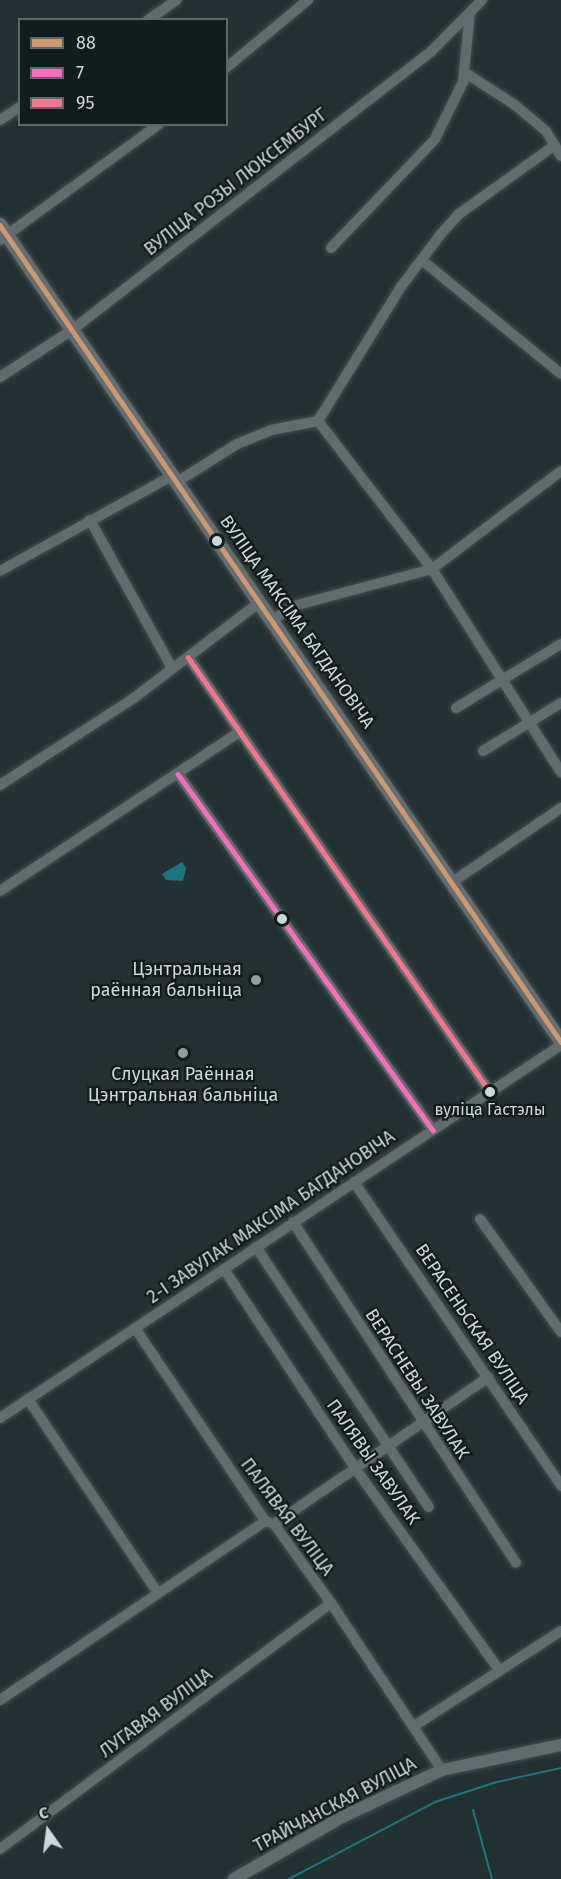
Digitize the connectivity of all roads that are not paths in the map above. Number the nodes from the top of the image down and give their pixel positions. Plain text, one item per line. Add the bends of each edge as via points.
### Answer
1 (177, 0) edge
2 (308, 0) edge
3 (479, 1) edge
4 (470, 12) junction
5 (151, 18) edge
6 (228, 66) edge
7 (464, 72) junction
8 (18, 108) edge
9 (0, 120) edge
10 (156, 126) edge
11 (555, 145) junction
12 (561, 156) edge
13 (2, 233) edge
14 (331, 248) dead end
15 (423, 261) junction
16 (72, 330) junction
17 (561, 374) edge
18 (0, 377) edge
19 (318, 421) junction
20 (561, 471) edge
21 (175, 478) junction
22 (90, 520) junction
23 (432, 569) junction
24 (0, 571) edge
25 (260, 602) junction
26 (272, 620) junction
27 (561, 644) edge
28 (188, 657) junction
29 (172, 668) junction
30 (502, 680) junction
31 (561, 703) edge
32 (456, 708) dead end
33 (530, 724) junction
34 (239, 732) junction
35 (483, 751) dead end
36 (561, 772) edge
37 (178, 774) junction
38 (0, 785) edge
39 (561, 808) edge
40 (453, 881) junction
41 (0, 891) edge
42 (561, 1044) edge
43 (490, 1092) junction
44 (433, 1130) junction
45 (354, 1182) junction
46 (480, 1219) dead end
47 (293, 1222) junction
48 (256, 1247) junction
49 (224, 1269) junction
50 (135, 1328) junction
51 (561, 1332) edge
52 (489, 1377) junction
53 (28, 1399) junction
54 (0, 1419) edge
55 (422, 1423) junction
56 (388, 1446) junction
57 (355, 1468) junction
58 (561, 1486) edge
59 (429, 1507) dead end
60 (269, 1522) junction
61 (516, 1563) dead end
62 (157, 1592) junction
63 (331, 1604) junction
64 (561, 1631) edge
65 (500, 1671) junction
66 (0, 1701) edge
67 (414, 1726) junction
68 (561, 1745) edge
69 (442, 1770) junction
70 (0, 1849) edge
71 (234, 1879) edge

1 - 5 street
2 - 6 street
3 - 4 street, ВУЛІЦА РОЗЫ ЛЮКСЕМБУРГ
4 - 7 street
4 - 16 street, ВУЛІЦА РОЗЫ ЛЮКСЕМБУРГ via 431,52
7 - 11 street via 515,105 546,131
7 - 14 street via 435,139
8 - 9 street
10 - 13 street
11 - 12 street
11 - 15 street via 459,214
13 - 16 main road, ВУЛІЦА МАКСІМА БАГДАНОВІЧА
15 - 17 street
15 - 19 street via 400,288
16 - 18 street, ВУЛІЦА РОЗЫ ЛЮКСЕМБУРГ
16 - 21 main road, ВУЛІЦА МАКСІМА БАГДАНОВІЧА
19 - 21 street via 271,430
19 - 23 street
20 - 23 street
21 - 22 street
21 - 25 main road, ВУЛІЦА МАКСІМА БАГДАНОВІЧА
22 - 24 street
22 - 29 street
23 - 26 street via 297,605
23 - 30 street
25 - 26 main road, ВУЛІЦА МАКСІМА БАГДАНОВІЧА
25 - 28 street
26 - 40 main road, ВУЛІЦА МАКСІМА БАГДАНОВІЧА
27 - 30 street
28 - 29 street
28 - 34 street
29 - 38 street via 134,698
30 - 32 street
30 - 33 street
31 - 33 street
33 - 35 street
33 - 36 street
34 - 37 street
34 - 43 street
37 - 41 street
37 - 44 street
39 - 40 street
40 - 42 main road, ВУЛІЦА МАКСІМА БАГДАНОВІЧА
42 - 43 street, 2-І ЗАВУЛАК МАКСІМА БАГДАНОВІЧА
43 - 44 street, 2-І ЗАВУЛАК МАКСІМА БАГДАНОВІЧА
44 - 45 street, 2-І ЗАВУЛАК МАКСІМА БАГДАНОВІЧА
45 - 47 street, 2-І ЗАВУЛАК МАКСІМА БАГДАНОВІЧА
45 - 52 street, ВЕРАСЕНЬСКАЯ ВУЛІЦА
46 - 51 street
47 - 48 street, 2-І ЗАВУЛАК МАКСІМА БАГДАНОВІЧА
47 - 55 street, ВЕРАСНЕВЫ ЗАВУЛАК
48 - 49 street, 2-І ЗАВУЛАК МАКСІМА БАГДАНОВІЧА
48 - 56 street
49 - 50 street, 2-І ЗАВУЛАК МАКСІМА БАГДАНОВІЧА
49 - 57 street, ПАЛЯВЫ ЗАВУЛАК
50 - 53 street, 2-І ЗАВУЛАК МАКСІМА БАГДАНОВІЧА
50 - 60 street, ПАЛЯВАЯ ВУЛІЦА
52 - 55 street
52 - 58 street, ВЕРАСЕНЬСКАЯ ВУЛІЦА
53 - 54 street, 2-І ЗАВУЛАК МАКСІМА БАГДАНОВІЧА
53 - 62 street
55 - 56 street
55 - 61 street, ВЕРАСНЕВЫ ЗАВУЛАК
56 - 57 street
56 - 59 street
57 - 60 street
57 - 65 street, ПАЛЯВЫ ЗАВУЛАК
60 - 62 street
60 - 63 street, ПАЛЯВАЯ ВУЛІЦА
62 - 66 street
63 - 67 street, ПАЛЯВАЯ ВУЛІЦА
63 - 70 street, ЛУГАВАЯ ВУЛІЦА
64 - 65 street
65 - 67 street
67 - 69 street, ПАЛЯВАЯ ВУЛІЦА
68 - 69 street, ТРАЙЧАНСКАЯ ВУЛІЦА
69 - 71 street, ТРАЙЧАНСКАЯ ВУЛІЦА via 342,1817

